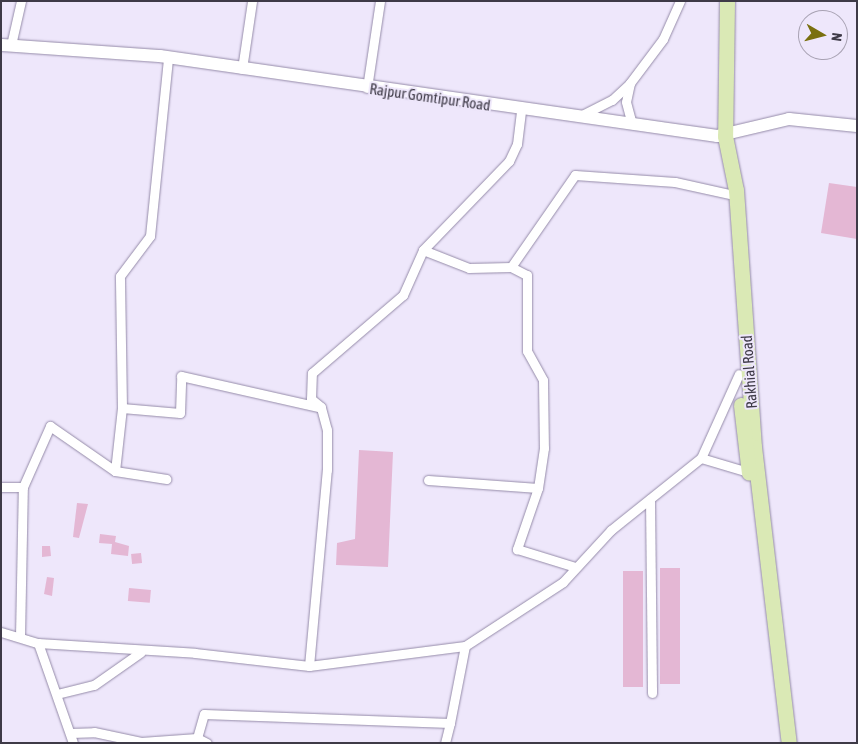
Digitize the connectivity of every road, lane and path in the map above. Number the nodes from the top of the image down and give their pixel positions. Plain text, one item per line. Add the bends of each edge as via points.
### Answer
1 (21, 1) edge
2 (252, 1) edge
3 (380, 1) edge
4 (680, 1) edge
5 (727, 1) edge
6 (6, 45) edge
7 (168, 58) junction
8 (242, 69) junction
9 (630, 83) junction
10 (367, 88) junction
11 (522, 109) junction
12 (579, 117) junction
13 (632, 124) junction
14 (857, 126) edge
15 (721, 136) junction
16 (729, 194) junction
17 (423, 250) junction
18 (511, 267) junction
19 (739, 374) junction
20 (122, 408) junction
21 (320, 408) junction
22 (701, 458) junction
23 (115, 471) junction
24 (748, 472) junction
25 (166, 479) dead end
26 (428, 480) dead end
27 (1, 487) edge
28 (23, 487) junction
29 (538, 488) junction
30 (650, 500) junction
31 (575, 567) junction
32 (1, 632) edge
33 (20, 637) junction
34 (38, 643) junction
35 (466, 646) junction
36 (141, 652) junction
37 (309, 666) junction
38 (652, 693) dead end
39 (57, 694) junction
40 (450, 723) junction
41 (70, 733) junction
42 (197, 738) junction
43 (73, 743) edge
44 (207, 743) edge
45 (445, 743) edge
46 (782, 743) edge
47 (789, 743) edge

1 - 6 street
2 - 8 street
3 - 10 street
4 - 9 street via 663,38
5 - 15 main road, Rakhial Road
6 - 7 main road, Rajpur Gomtipur Road
7 - 8 main road, Rajpur Gomtipur Road
7 - 20 street via 150,236 120,276
8 - 10 main road, Rajpur Gomtipur Road
9 - 12 street via 612,100
9 - 13 street via 626,102
10 - 11 main road, Rajpur Gomtipur Road
11 - 12 main road, Rajpur Gomtipur Road
11 - 17 street via 517,144 509,160
12 - 13 main road, Rajpur Gomtipur Road
13 - 15 main road, Rajpur Gomtipur Road
14 - 15 main road, Rajpur Gomtipur Road via 790,119
15 - 16 main road, Rakhial Road
15 - 47 main road, Rakhial Road via 736,190 754,447
16 - 18 street via 675,182 575,176
16 - 19 main road, Rakhial Road
17 - 18 street via 468,268
17 - 21 street via 403,295 312,373 311,399
18 - 29 street via 527,275 526,352 542,380 544,448
19 - 22 street
19 - 24 main road, Rakhial Road
20 - 21 street via 180,413 181,376
20 - 23 street
21 - 37 street via 327,430 327,470
22 - 24 street
22 - 30 street
23 - 25 street
23 - 28 street via 50,426
24 - 46 main road, Rakhial Road via 757,510
26 - 29 street
27 - 28 street
28 - 33 street
29 - 31 street via 517,549
30 - 31 street
30 - 38 street
31 - 35 street via 563,582
32 - 33 street
33 - 34 street
34 - 36 street
34 - 39 street
35 - 37 street
35 - 40 street
36 - 37 street via 195,653
36 - 39 street via 94,685
39 - 41 street
40 - 42 street via 204,714
40 - 45 street
41 - 42 street via 94,732 141,742
41 - 43 street
42 - 44 street

